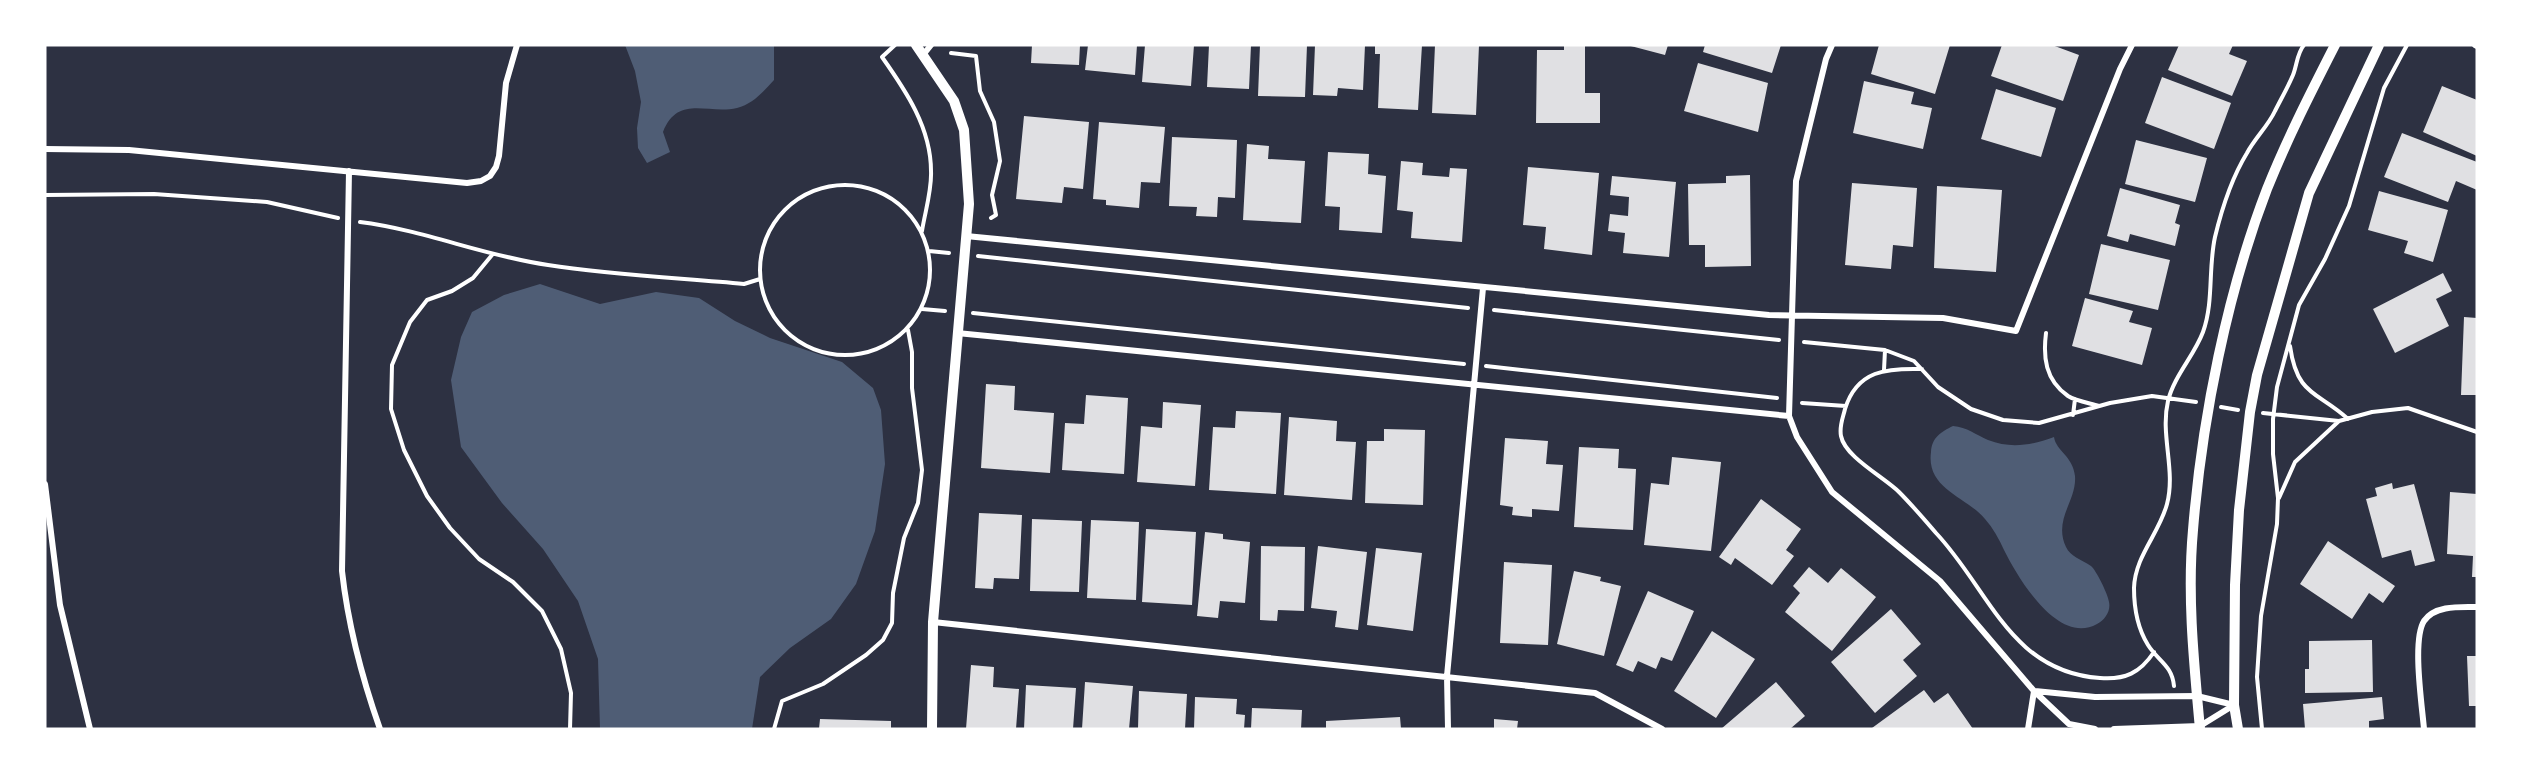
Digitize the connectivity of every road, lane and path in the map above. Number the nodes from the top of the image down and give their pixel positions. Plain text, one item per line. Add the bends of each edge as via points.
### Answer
1 (516, 45) edge
2 (895, 45) edge
3 (916, 45) edge
4 (932, 45) edge
5 (1832, 45) edge
6 (2132, 45) edge
7 (2335, 45) edge
8 (2379, 45) edge
9 (2407, 45) edge
10 (951, 53) dead end
11 (923, 55) junction
12 (45, 149) edge
13 (349, 171) junction
14 (45, 195) edge
15 (991, 218) dead end
16 (348, 220) junction
17 (922, 231) junction
18 (966, 236) junction
19 (929, 251) junction
20 (964, 254) junction
21 (493, 255) junction
22 (760, 279) junction
23 (1484, 288) junction
24 (922, 309) junction
25 (1481, 309) junction
26 (960, 312) junction
27 (1792, 318) junction
28 (908, 330) junction
29 (957, 333) junction
30 (2046, 333) dead end
31 (1791, 341) junction
32 (2290, 346) junction
33 (1885, 350) junction
34 (1476, 365) junction
35 (1923, 369) junction
36 (1884, 370) junction
37 (1474, 384) junction
38 (2075, 399) junction
39 (1790, 400) junction
40 (2211, 405) junction
41 (1846, 406) junction
42 (2099, 407) junction
43 (2250, 412) junction
44 (2274, 414) junction
45 (2073, 415) junction
46 (1789, 416) junction
47 (2348, 419) junction
48 (2339, 421) junction
49 (2477, 432) edge
50 (45, 484) edge
51 (2278, 498) junction
52 (2477, 607) edge
53 (933, 622) junction
54 (2154, 652) dead end
55 (1447, 676) junction
56 (2034, 691) junction
57 (2197, 696) junction
58 (2234, 705) junction
59 (2200, 728) edge
60 (90, 729) edge
61 (380, 729) edge
62 (570, 729) edge
63 (774, 729) edge
64 (932, 729) edge
65 (1448, 729) edge
66 (1662, 729) edge
67 (2028, 729) edge
68 (2095, 729) edge
69 (2114, 729) edge
70 (2238, 729) edge
71 (2262, 729) edge
72 (2424, 729) edge

1 - 13 street via 506,83 499,156 490,176 467,183
2 - 17 path via 882,57 908,94 925,135 931,171
3 - 11 street
4 - 11 street
5 - 27 street via 1796,181
6 - 27 street via 2016,331 1943,318
7 - 40 street via 2267,190 2242,266
8 - 43 street via 2309,193
9 - 32 path via 2384,88 2349,206 2299,305
10 - 15 path via 976,56 980,91 994,122 1000,161 992,195 996,215
11 - 18 street via 954,101 964,130 969,204
12 - 13 street via 129,150
13 - 16 street
14 - 16 path via 154,194 267,202
16 - 21 path via 391,226
16 - 61 street via 342,571 355,644
17 - 19 path
17 - 22 path via 907,210 886,194 861,185 834,185 809,192 787,207 771,228 762,252
18 - 20 street
18 - 23 street
19 - 20 path
19 - 24 path via 930,271
20 - 25 path
20 - 26 street
21 - 22 path via 630,274 744,284
21 - 62 path via 473,278 427,300 410,322 393,365 391,409 404,450 427,496 450,528 479,559 513,582 542,611 561,649 571,693
22 - 28 path via 768,306 783,329 805,346 823,353 860,356 886,347
23 - 25 street
23 - 27 street
24 - 26 path
24 - 28 path
25 - 31 path
25 - 34 street
26 - 29 street
26 - 34 path
27 - 31 street
28 - 63 path via 922,470 918,503 904,538 893,593 892,623 883,640 866,655 823,684 782,701
29 - 37 street
29 - 53 street
30 - 38 path via 2044,357 2048,372 2055,385
31 - 33 path
31 - 39 street
32 - 44 path via 2283,359
32 - 47 path via 2298,379
33 - 35 path via 1914,361
33 - 36 path
34 - 37 street
34 - 39 path
35 - 36 path
35 - 45 path via 1938,387 1971,409 2003,420 2039,423
36 - 41 path via 1862,380
37 - 46 street
37 - 55 street
38 - 42 path
38 - 45 path
39 - 41 path
39 - 46 street
40 - 42 path via 2152,396
40 - 43 path
40 - 57 street via 2193,531 2191,629
41 - 54 path via 1840,427 1844,445 1898,491 1940,536 1992,611 2024,647 2080,676 2118,679 2142,668
42 - 45 path
43 - 44 path
43 - 58 street via 2239,510
44 - 48 path
44 - 51 path
46 - 56 street via 1832,492 1940,581
47 - 48 path
47 - 49 path via 2408,408
48 - 51 path via 2295,462
50 - 60 street via 60,605
51 - 71 path via 2261,616 2257,676
52 - 72 street via 2437,610 2424,620 2419,637
53 - 55 street
53 - 64 street
55 - 65 street
55 - 66 street via 1595,693
56 - 57 street via 2095,697
56 - 67 street
56 - 68 street via 2069,724
57 - 58 street
57 - 59 street
58 - 59 street
58 - 70 street
59 - 69 street

